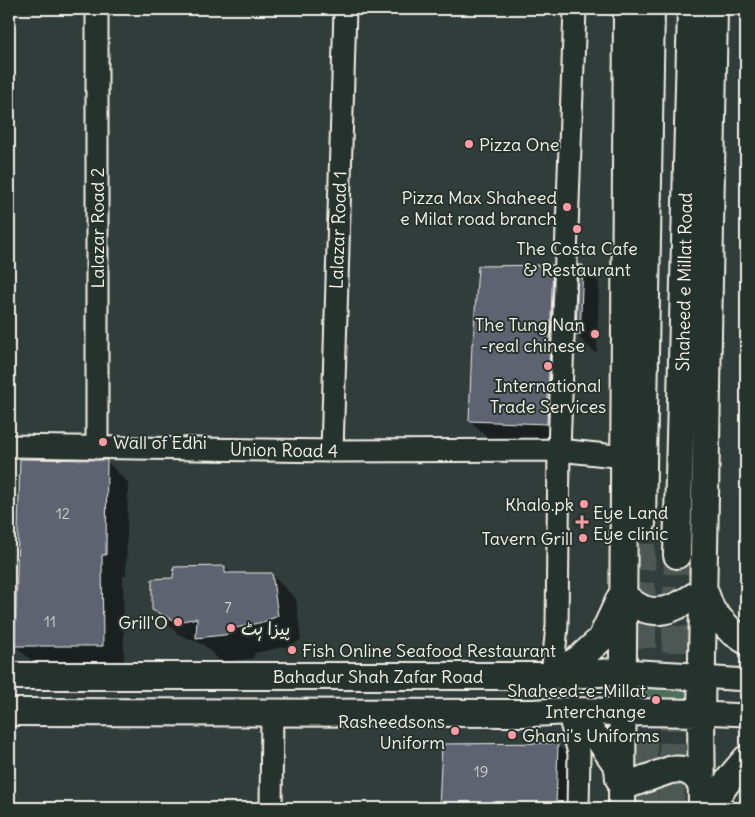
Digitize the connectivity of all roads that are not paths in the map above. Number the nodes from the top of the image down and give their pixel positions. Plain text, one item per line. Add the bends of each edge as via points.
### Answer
1 (97, 9) edge
2 (345, 9) edge
3 (575, 9) edge
4 (627, 9) edge
5 (651, 9) edge
6 (692, 9) edge
7 (714, 9) edge
8 (9, 446) edge
9 (97, 448) junction
10 (559, 450) junction
11 (332, 451) junction
12 (625, 457) junction
13 (642, 544) tunnel mouth
14 (678, 555) tunnel mouth
15 (704, 590) junction
16 (624, 593) junction
17 (746, 641) edge
18 (623, 674) junction
19 (9, 676) edge
20 (552, 676) junction
21 (702, 677) junction
22 (746, 680) edge
23 (568, 711) junction
24 (9, 712) edge
25 (272, 712) junction
26 (623, 712) junction
27 (701, 713) junction
28 (746, 715) edge
29 (746, 759) edge
30 (622, 798) edge
31 (704, 801) edge
32 (271, 808) edge
33 (578, 808) edge

1 - 9 street, Lalazar Road 2
2 - 11 street, Lalazar Road 1
3 - 10 street
4 - 12 main road
5 - 13 main road
6 - 14 main road, Shaheed e Millat Road
7 - 15 main road
8 - 9 street, Union Road 4
9 - 11 street, Union Road 4
10 - 11 street, Union Road 4
10 - 12 street, Union Road 4
10 - 20 street via 557,626
12 - 16 main road
15 - 16 main road via 660,612 644,609
15 - 17 main road via 712,611
15 - 21 main road
16 - 18 main road
16 - 20 main road via 601,639 580,658
18 - 20 main road, Bahadur Shah Zafar Road
18 - 21 main road, Bahadur Shah Zafar Road
18 - 26 main road
19 - 20 main road, Bahadur Shah Zafar Road
21 - 22 street, Bahadur Shah Zafar Road
21 - 27 main road
23 - 25 main road, Bahadur Shah Zafar Road
23 - 26 main road, Bahadur Shah Zafar Road
23 - 30 main road via 600,741 618,767
23 - 33 street via 579,753
24 - 25 main road, Bahadur Shah Zafar Road
25 - 32 street
26 - 27 main road, Bahadur Shah Zafar Road
26 - 30 main road
27 - 28 street, Bahadur Shah Zafar Road
27 - 31 main road
29 - 31 main road
30 - 31 main road via 670,770 679,769 694,774 699,780

